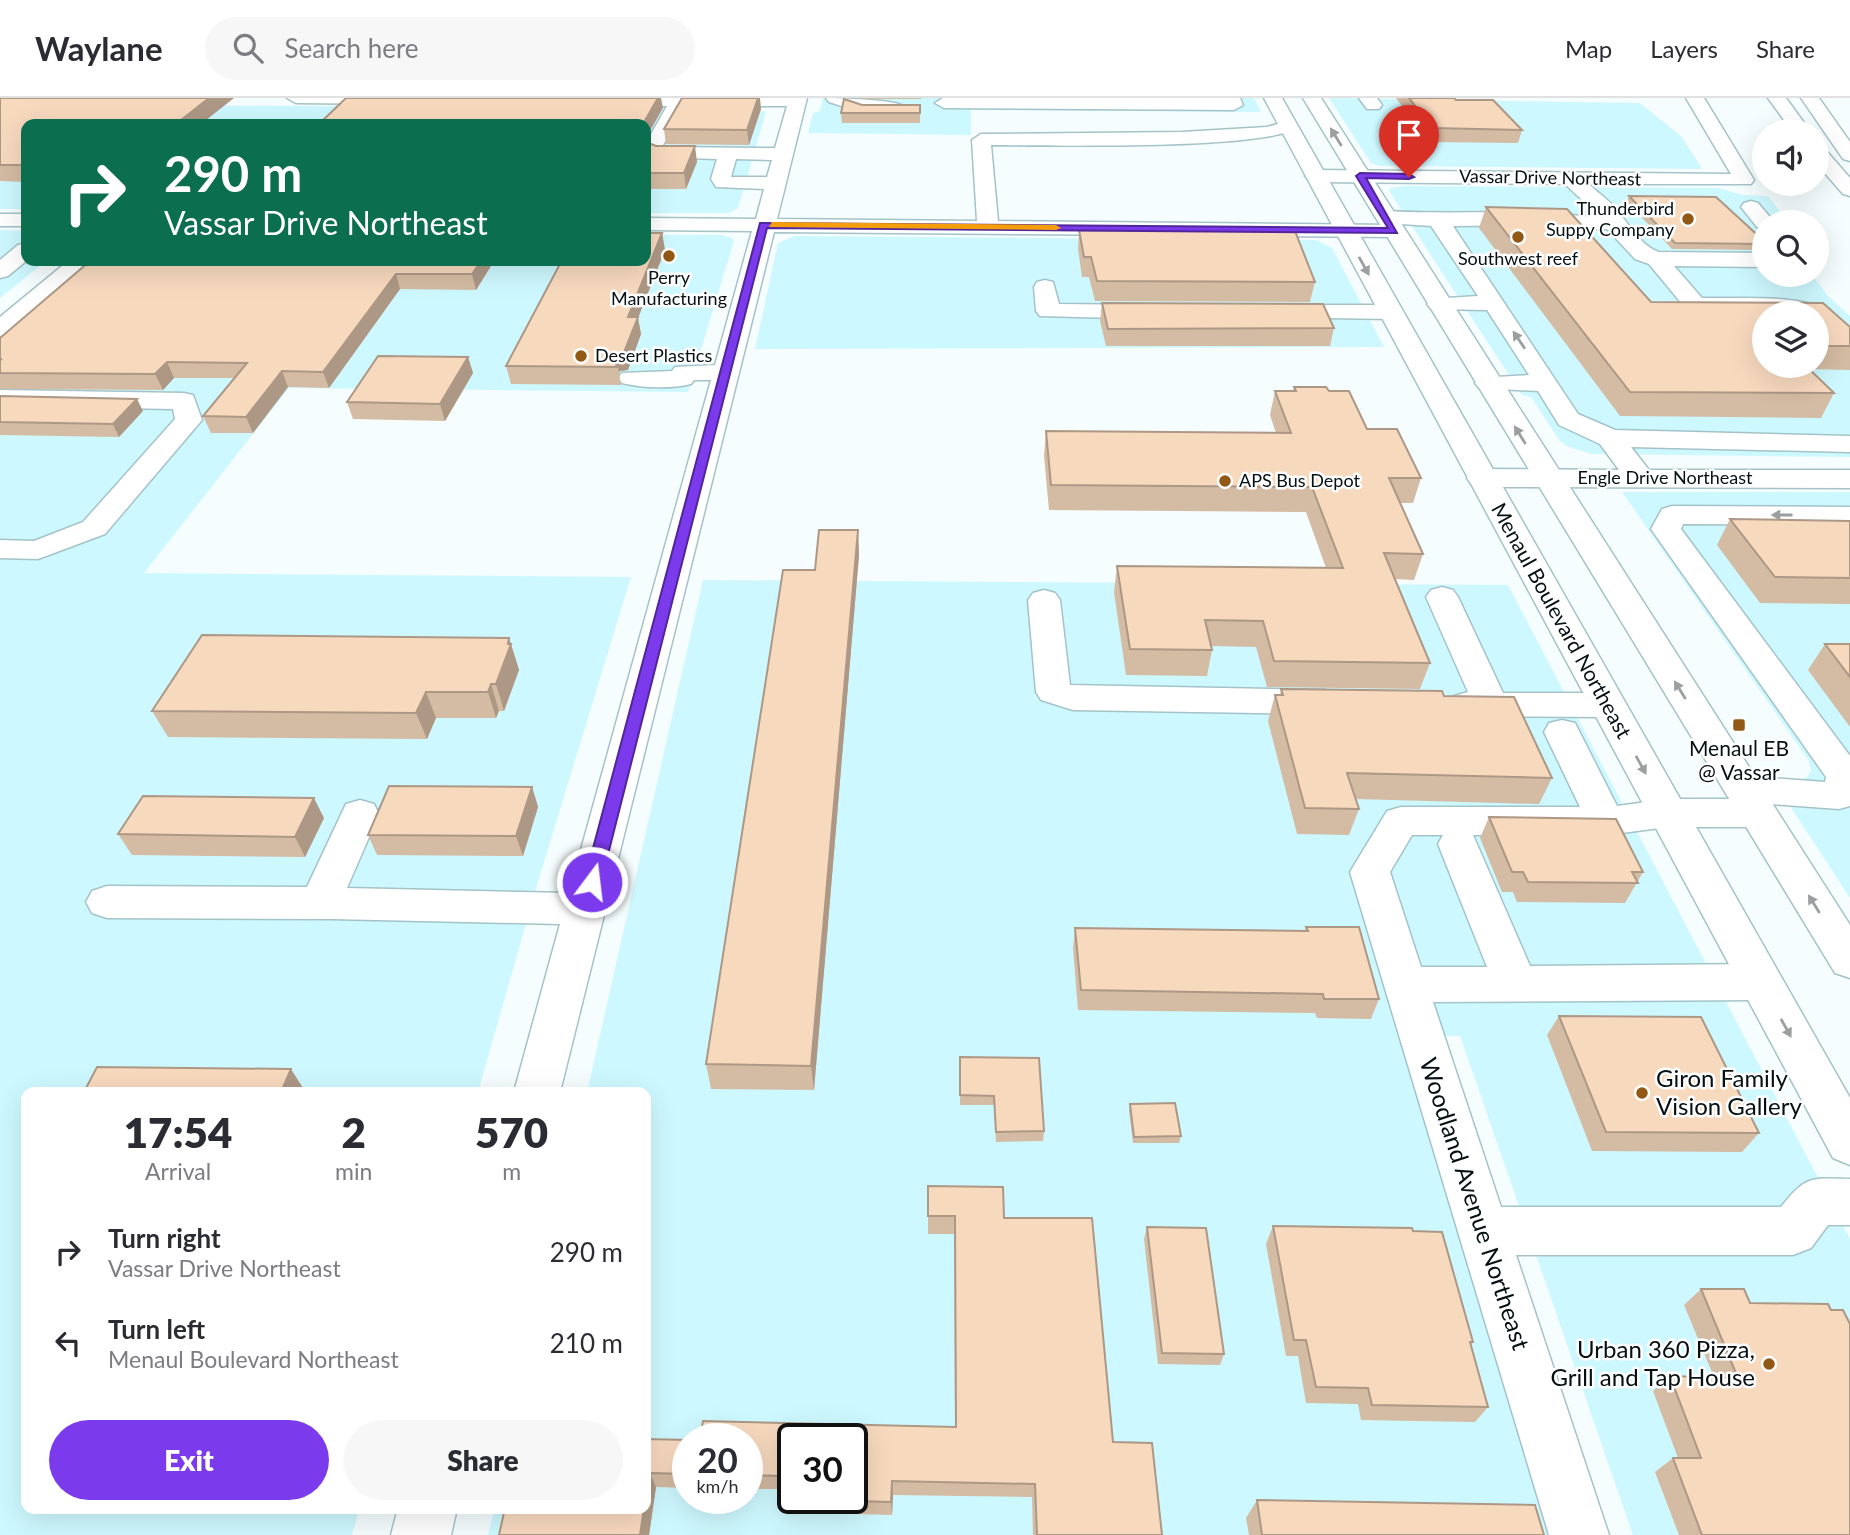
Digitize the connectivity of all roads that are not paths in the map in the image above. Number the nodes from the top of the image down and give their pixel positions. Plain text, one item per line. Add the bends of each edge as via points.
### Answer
1 (296, 98) edge
2 (835, 98) edge
3 (1231, 98) edge
4 (1312, 98) edge
5 (1695, 98) edge
6 (1777, 98) edge
7 (1810, 98) edge
8 (414, 99) edge
9 (590, 100) edge
10 (675, 100) edge
11 (797, 100) edge
12 (886, 102) edge
13 (944, 102) edge
14 (1792, 119) edge
15 (1287, 124) edge
16 (981, 140) junction
17 (652, 153) edge
18 (728, 154) junction
19 (782, 154) junction
20 (1850, 155) edge
21 (1829, 166) edge
22 (1315, 176) junction
23 (1360, 176) junction
24 (1570, 178) junction
25 (1659, 179) junction
26 (774, 183) junction
27 (1850, 190) edge
28 (1587, 194) junction
29 (0, 220) edge
30 (21, 220) edge
31 (1438, 220) junction
32 (1613, 223) junction
33 (651, 224) edge
34 (1390, 224) junction
35 (763, 225) junction
36 (988, 227) junction
37 (1345, 230) junction
38 (0, 243) edge
39 (21, 245) edge
40 (21, 253) edge
41 (1657, 259) junction
42 (1752, 260) edge
43 (75, 266) edge
44 (0, 271) edge
45 (1331, 285) dead end
46 (1045, 287) dead end
47 (1493, 303) junction
48 (1439, 304) junction
49 (1752, 306) edge
50 (1048, 311) junction
51 (1182, 312) edge
52 (1249, 312) edge
53 (1390, 312) junction
54 (1829, 319) edge
55 (1348, 321) junction
56 (1840, 328) edge
57 (0, 330) edge
58 (1051, 338) dead end
59 (725, 373) junction
60 (631, 378) dead end
61 (1488, 383) junction
62 (1547, 383) junction
63 (0, 398) edge
64 (1610, 438) junction
65 (1850, 444) edge
66 (1481, 478) junction
67 (1547, 478) junction
68 (1640, 478) junction
69 (1850, 479) edge
70 (1850, 516) edge
71 (0, 550) edge
72 (1442, 597) dead end
73 (1044, 600) dead end
74 (1352, 702) edge
75 (1436, 704) edge
76 (1491, 704) junction
77 (1608, 705) junction
78 (1562, 732) dead end
79 (1845, 797) edge
80 (1749, 801) junction
81 (1668, 813) junction
82 (360, 814) dead end
83 (1606, 821) junction
84 (1458, 844) dead end
85 (107, 902) dead end
86 (320, 903) junction
87 (585, 909) junction
88 (1850, 961) edge
89 (1760, 982) junction
90 (1516, 984) junction
91 (1404, 985) junction
92 (538, 1087) edge
93 (1850, 1143) edge
94 (1850, 1202) edge
95 (1482, 1231) junction
96 (426, 1514) edge
97 (421, 1535) edge
98 (1579, 1535) edge

1 - 8 main road
2 - 12 main road via 862,107
3 - 13 main road via 1234,104
23 -> 4 main road
5 - 25 main road, Vassar Drive Northeast via 1744,180
6 - 14 main road
7 - 20 main road
9 - 10 main road
10 - 11 main road
10 - 17 main road
11 - 19 main road
12 - 13 main road via 915,106
13 - 16 main road via 977,108
15 - 16 main road via 1277,141
15 - 22 main road, Menaul Boulevard Northeast
16 - 36 main road
17 - 18 main road
18 - 19 main road
18 - 26 main road via 723,183
19 - 26 main road
21 - 27 main road
22 - 23 main road, Vassar Drive Northeast
22 - 37 main road, Menaul Boulevard Northeast
23 - 24 main road, Vassar Drive Northeast
23 - 34 main road
24 - 25 main road, Vassar Drive Northeast
24 - 28 main road
25 - 28 main road via 1665,193
26 - 35 main road
28 - 32 main road
29 - 30 main road
31 - 32 main road
31 - 34 main road
31 - 47 main road
32 - 41 main road via 1643,254
33 - 35 main road
34 - 37 main road
34 - 48 main road
35 - 36 main road
35 - 59 main road
36 - 37 main road
37 -> 53 main road, Menaul Boulevard Northeast
38 - 39 main road
40 - 44 main road
41 - 42 main road
41 - 49 main road via 1695,304
43 - 57 main road
45 - 55 main road
46 - 50 main road
47 - 48 main road
62 -> 47 main road
48 - 61 main road
50 - 51 main road
50 - 58 main road
52 - 55 main road
53 - 55 main road
53 - 66 main road, Menaul Boulevard Northeast
54 - 56 main road
59 - 60 main road via 685,370 682,379
59 - 87 main road
61 - 62 main road
67 -> 61 main road
62 - 64 main road via 1568,419
63 - 71 main road via 184,401 189,420 94,528 38,550
64 - 65 main road
64 - 68 main road
66 - 67 main road, Engle Drive Northeast
66 - 77 main road, Menaul Boulevard Northeast
67 - 68 main road, Engle Drive Northeast
80 -> 67 main road
68 - 69 main road, Engle Drive Northeast
70 -> 79 main road via 1672,515 1666,529 1845,776
72 - 76 main road
73 - 74 main road via 1053,692 1073,699
75 - 76 main road
76 - 77 main road
77 -> 81 main road, Menaul Boulevard Northeast
78 - 83 main road
79 - 80 main road
80 - 81 main road
88 -> 80 main road
81 - 83 main road
81 - 89 main road, Menaul Boulevard Northeast
82 - 86 main road
83 - 91 main road, Woodland Avenue Northeast via 1401,821 1370,872
84 - 90 main road
85 - 86 main road
86 - 87 main road
87 - 92 main road
89 - 90 main road
89 -> 93 main road, Menaul Boulevard Northeast
90 - 91 main road
91 - 95 main road, Woodland Avenue Northeast
94 - 95 main road via 1816,1201 1793,1231
95 - 98 main road, Woodland Avenue Northeast
96 - 97 main road

